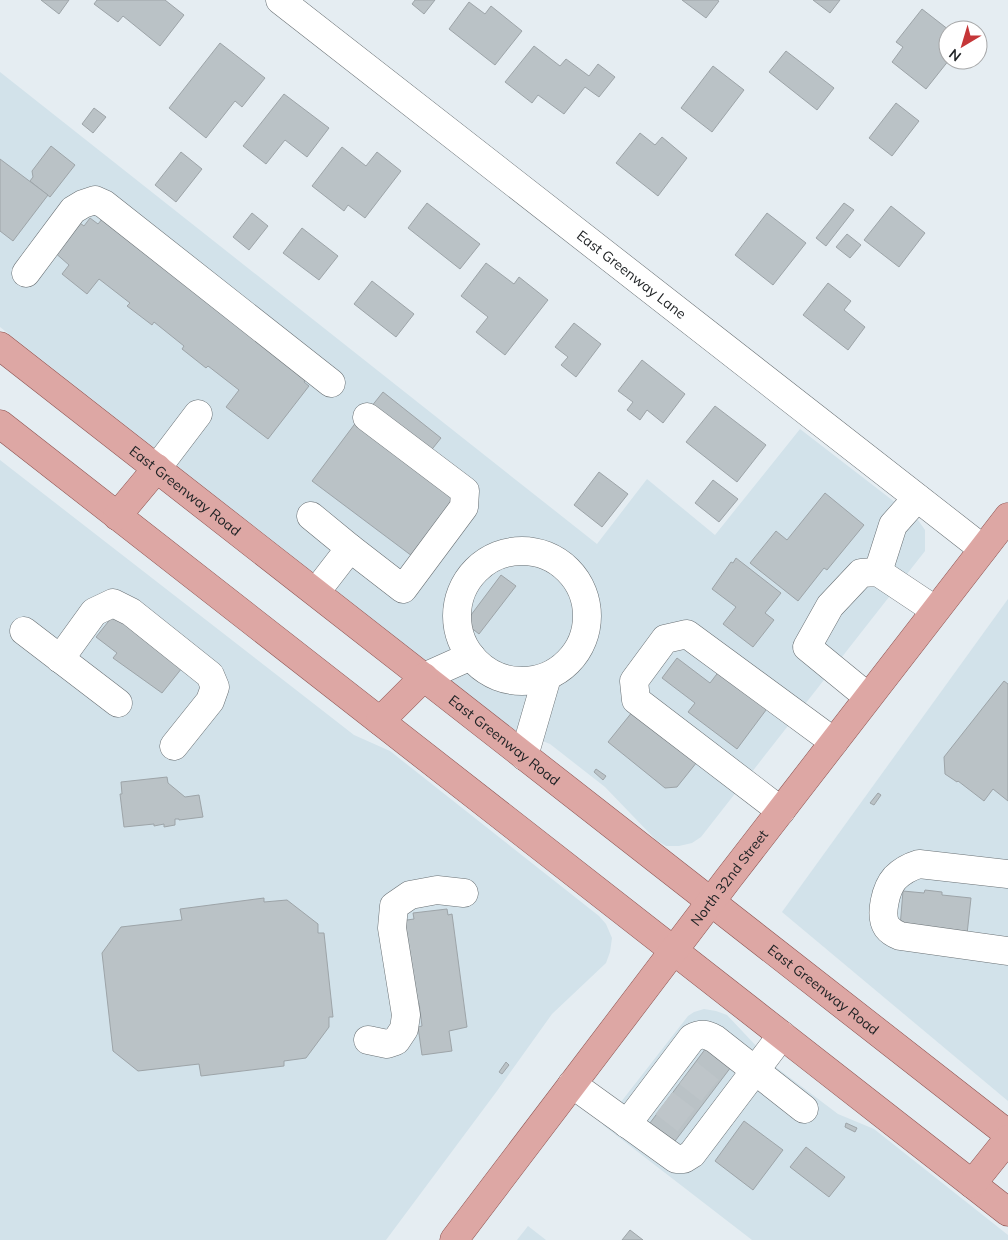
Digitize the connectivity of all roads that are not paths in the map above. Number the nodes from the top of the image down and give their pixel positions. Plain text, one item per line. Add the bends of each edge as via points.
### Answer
1 (280, 0) edge
2 (26, 273) dead end
3 (0, 346) edge
4 (331, 383) dead end
5 (198, 414) dead end
6 (367, 417) dead end
7 (0, 424) edge
8 (157, 468) junction
9 (918, 498) junction
10 (117, 516) junction
11 (311, 516) dead end
12 (1008, 517) edge
13 (350, 548) junction
14 (983, 549) junction
15 (878, 572) junction
16 (316, 592) junction
17 (935, 610) junction
18 (24, 631) dead end
19 (471, 656) junction
20 (60, 658) junction
21 (424, 677) junction
22 (547, 677) junction
23 (868, 697) junction
24 (118, 703) dead end
25 (380, 721) junction
26 (834, 742) junction
27 (174, 746) dead end
28 (524, 756) junction
29 (781, 811) junction
30 (1008, 874) edge
31 (464, 893) dead end
32 (710, 902) junction
33 (673, 951) junction
34 (1007, 951) dead end
35 (782, 1035) junction
36 (368, 1040) dead end
37 (755, 1071) junction
38 (572, 1084) junction
39 (804, 1109) dead end
40 (626, 1124) junction
41 (1008, 1134) edge
42 (1008, 1138) edge
43 (972, 1184) junction
44 (1008, 1212) edge
45 (459, 1238) edge

1 - 9 street, East Greenway Lane
2 - 4 street via 73,210 95,200
3 - 8 main road, East Greenway Road
5 - 8 street
6 - 13 street via 465,491 464,506 403,590
7 - 10 main road
8 - 10 main road
8 - 16 main road, East Greenway Road
9 - 14 street, East Greenway Lane
9 - 15 street via 893,525
10 - 25 main road
11 - 13 street
12 - 14 main road, North 32nd Street
13 - 16 street
14 - 17 main road, North 32nd Street
15 - 17 street
15 - 23 street via 860,573 830,606 807,647
16 - 21 main road, East Greenway Road
17 - 23 main road, North 32nd Street
18 - 20 street
19 - 21 street
19 - 22 street via 486,670 506,679 526,681
19 - 22 street via 455,618 460,596 472,578 485,563 504,554 525,551 547,556 566,567 580,584 587,606 587,628 580,648 566,665
20 - 24 street
20 - 27 street via 94,612 113,603 131,612 210,675 214,687 210,701
21 - 25 main road
21 - 28 main road, East Greenway Road
22 - 28 street
23 - 26 main road, North 32nd Street
25 - 33 main road
26 - 29 main road, North 32nd Street
26 - 29 street via 687,634 665,639 634,682 636,700
28 - 32 main road, East Greenway Road
29 - 32 main road, North 32nd Street
30 - 34 street via 919,864 908,868 894,880 884,909 888,930 900,936
31 - 36 street via 437,890 410,895 394,906 392,928 406,1015 404,1028 396,1041 387,1044
32 - 33 main road, North 32nd Street
32 - 41 main road, East Greenway Road
33 - 35 main road
33 - 38 main road, North 32nd Street
35 - 37 street
35 - 43 main road
37 - 39 street
37 - 40 street via 720,1099 698,1130 692,1154 684,1159 676,1159
37 - 40 street via 715,1039 700,1034 692,1038 680,1068 657,1098
38 - 40 street
38 - 45 main road, North 32nd Street
42 - 43 main road
43 - 44 main road

